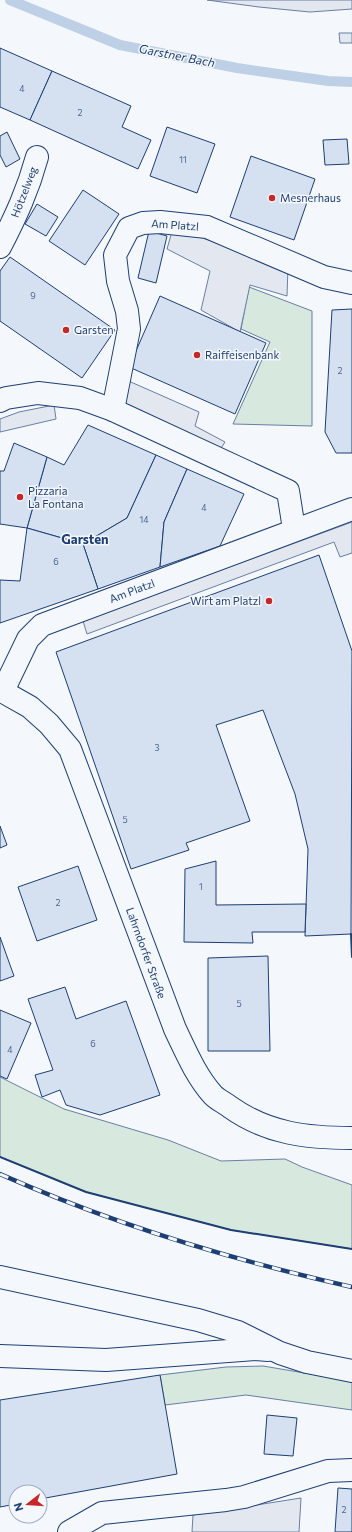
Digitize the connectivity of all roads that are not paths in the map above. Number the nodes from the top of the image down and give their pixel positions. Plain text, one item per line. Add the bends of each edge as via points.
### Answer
1 (37, 157) dead end
2 (0, 246) edge
3 (352, 283) edge
4 (2, 395) edge
5 (112, 410) junction
6 (352, 509) edge
7 (294, 530) junction
8 (1, 691) edge
9 (352, 1138) edge
10 (0, 1277) edge
11 (280, 1353) junction
12 (0, 1356) edge
13 (352, 1371) edge
14 (352, 1470) edge
15 (69, 1532) edge

1 - 2 street, Hötzelweg via 19,210
3 - 5 street, Am Platzl via 324,276 207,227 160,222 143,223 129,228 115,255 129,329
4 - 5 street via 38,392 80,398
5 - 7 street via 288,491
6 - 7 street, Am Platzl
7 - 8 street, Am Platzl via 42,625 28,639
8 - 9 street, Lahrndorfer Straße via 30,707 49,724 70,749 175,1029 195,1071 214,1095 258,1124 293,1134
10 - 11 street via 198,1320 238,1332
11 - 12 street via 256,1349 106,1360
11 - 13 street
14 - 15 street via 328,1471 244,1497 102,1513

